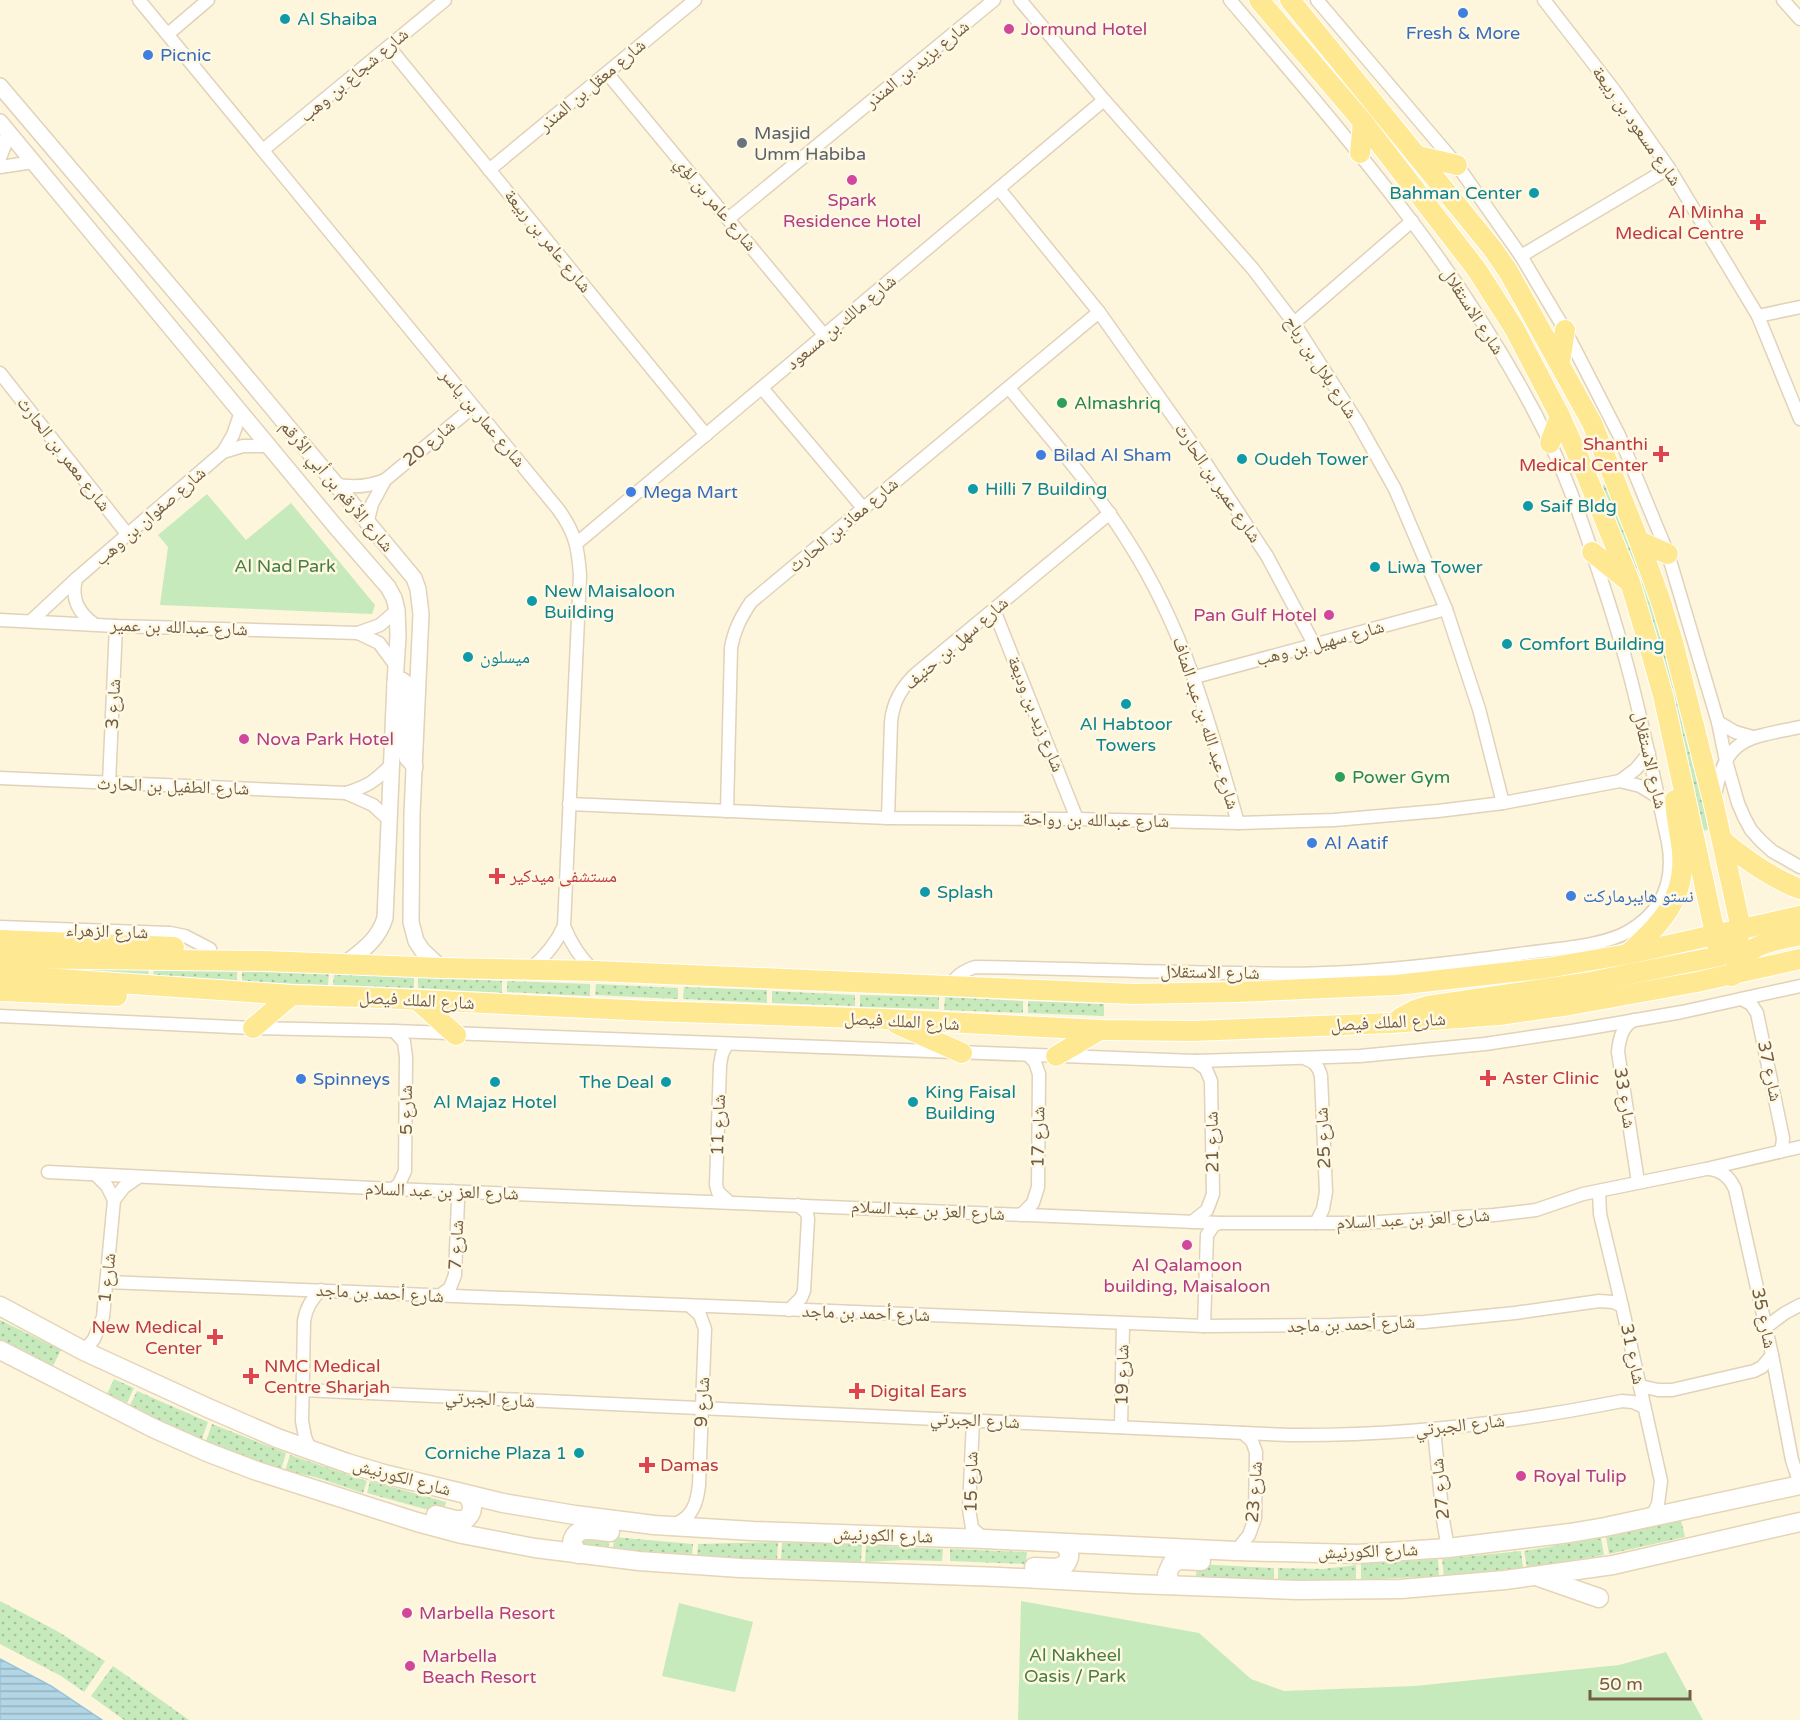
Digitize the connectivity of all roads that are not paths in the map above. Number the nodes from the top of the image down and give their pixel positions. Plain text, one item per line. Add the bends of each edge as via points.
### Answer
1 (139, 0) edge
2 (208, 0) edge
3 (445, 0) edge
4 (695, 0) edge
5 (994, 0) edge
6 (1020, 0) edge
7 (1230, 0) edge
8 (1259, 0) edge
9 (1290, 0) edge
10 (1315, 0) edge
11 (1544, 0) edge
12 (1791, 3) edge
13 (1800, 19) edge
14 (1311, 24) junction
15 (168, 34) junction
16 (389, 47) junction
17 (1314, 64) junction
18 (607, 73) junction
19 (1359, 83) junction
20 (0, 86) edge
21 (1104, 100) junction
22 (1363, 122) junction
23 (4, 127) edge
24 (263, 150) junction
25 (1360, 153) junction
26 (1418, 156) junction
27 (0, 158) edge
28 (33, 162) junction
29 (1457, 165) junction
30 (0, 168) edge
31 (1669, 168) junction
32 (489, 170) junction
33 (999, 189) junction
34 (728, 219) junction
35 (1412, 221) junction
36 (1521, 256) junction
37 (1800, 307) edge
38 (1099, 312) junction
39 (1758, 316) junction
40 (1294, 323) junction
41 (1565, 330) junction
42 (824, 335) junction
43 (1560, 362) junction
44 (0, 373) edge
45 (1544, 386) junction
46 (762, 388) junction
47 (1009, 388) junction
48 (472, 406) junction
49 (241, 412) junction
50 (1560, 416) junction
51 (1800, 419) edge
52 (1596, 430) junction
53 (706, 435) junction
54 (1550, 444) junction
55 (269, 446) junction
56 (223, 452) junction
57 (385, 480) junction
58 (334, 484) junction
59 (864, 508) junction
60 (1110, 513) junction
61 (367, 524) junction
62 (128, 535) junction
63 (1639, 541) junction
64 (577, 543) junction
65 (1592, 552) junction
66 (1668, 554) junction
67 (76, 579) junction
68 (1630, 582) junction
69 (397, 609) junction
70 (1446, 609) junction
71 (994, 610) junction
72 (0, 620) edge
73 (31, 621) junction
74 (94, 624) junction
75 (116, 626) junction
76 (358, 633) junction
77 (1314, 644) junction
78 (396, 666) junction
79 (1195, 677) junction
80 (395, 683) junction
81 (1718, 722) junction
82 (1800, 727) edge
83 (1753, 737) junction
84 (1649, 753) junction
85 (1726, 761) junction
86 (391, 765) junction
87 (415, 767) junction
88 (1681, 777) junction
89 (0, 778) edge
90 (1620, 781) junction
91 (109, 783) junction
92 (346, 793) junction
93 (1658, 797) junction
94 (1503, 803) junction
95 (570, 804) junction
96 (1714, 805) junction
97 (727, 811) junction
98 (888, 818) junction
99 (1077, 819) junction
100 (389, 820) junction
101 (1238, 823) junction
102 (1722, 840) junction
103 (1800, 867) edge
104 (1800, 889) edge
105 (411, 891) junction
106 (1800, 916) edge
107 (564, 926) junction
108 (0, 927) edge
109 (1740, 931) junction
110 (1800, 935) edge
111 (1716, 936) junction
112 (0, 940) edge
113 (210, 949) junction
114 (1629, 954) junction
115 (1720, 956) junction
116 (0, 958) edge
117 (1800, 959) edge
118 (265, 961) junction
119 (345, 964) junction
120 (441, 968) junction
121 (529, 969) junction
122 (595, 971) junction
123 (0, 975) edge
124 (1728, 976) junction
125 (1800, 986) edge
126 (949, 987) junction
127 (0, 991) edge
128 (232, 991) junction
129 (292, 996) junction
130 (1741, 999) junction
131 (417, 1000) junction
132 (0, 1016) edge
133 (886, 1019) junction
134 (1636, 1020) junction
135 (1391, 1023) junction
136 (252, 1029) junction
137 (1101, 1030) junction
138 (394, 1031) junction
139 (456, 1035) junction
140 (727, 1044) junction
141 (962, 1053) junction
142 (1029, 1056) junction
143 (1056, 1056) junction
144 (1306, 1059) junction
145 (1195, 1061) junction
146 (1800, 1147) edge
147 (1779, 1152) junction
148 (1706, 1169) junction
149 (48, 1172) dead end
150 (96, 1174) junction
151 (137, 1178) junction
152 (1638, 1182) junction
153 (393, 1190) junction
154 (452, 1191) junction
155 (1599, 1191) junction
156 (114, 1200) junction
157 (729, 1202) junction
158 (798, 1205) junction
159 (1021, 1215) junction
160 (1192, 1222) junction
161 (1220, 1223) junction
162 (1316, 1223) junction
163 (107, 1282) junction
164 (321, 1290) junction
165 (439, 1296) junction
166 (1800, 1305) edge
167 (0, 1306) edge
168 (690, 1306) junction
169 (1622, 1306) junction
170 (789, 1310) junction
171 (1123, 1324) junction
172 (1204, 1326) junction
173 (1766, 1327) junction
174 (0, 1350) edge
175 (84, 1351) junction
176 (1772, 1355) junction
177 (1640, 1386) junction
178 (303, 1390) junction
179 (1644, 1407) junction
180 (701, 1409) junction
181 (973, 1420) junction
182 (1121, 1427) junction
183 (1434, 1429) junction
184 (1243, 1433) junction
185 (311, 1451) junction
186 (1800, 1485) edge
187 (467, 1494) junction
188 (391, 1514) junction
189 (1652, 1516) junction
190 (1800, 1522) edge
191 (662, 1526) junction
192 (984, 1539) junction
193 (1062, 1544) junction
194 (1448, 1548) junction
195 (1236, 1551) junction
196 (578, 1554) junction
197 (1000, 1576) junction
198 (1537, 1576) junction
199 (1173, 1586) junction
200 (1599, 1598) dead end

1 - 15 street, شارع عمار بن ياسر
2 - 15 street
3 - 16 street, شارع شجاع بن وهب
4 - 18 street, شارع معقل بن المنذر
5 - 34 street, شارع يزيد بن المنذر
6 - 21 street, شارع بلال بن رباح
7 - 25 street, شارع الاستقلال
8 - 17 main road, شارع الاستقلال
9 - 14 main road
10 - 14 main road
10 - 29 street
11 - 31 street, شارع مسعود بن ربيعة
12 - 13 street
14 - 19 main road
15 - 24 street, شارع عمار بن ياسر
16 - 24 street, شارع شجاع بن وهب
16 - 32 street, شارع عامر بن ربيعة
17 - 19 main road via 1312,56 1321,53 1343,77
17 - 22 main road, شارع الاستقلال
18 - 32 street, شارع معقل بن المنذر
18 - 34 street, شارع عامر بن لؤي
19 - 26 main road
20 - 58 street, شارع الأرقم بن أبي الأرقم
21 - 33 street, شارع مالك بن مسعود
21 - 40 street, شارع بلال بن رباح via 1253,269
22 - 25 main road
22 - 45 main road, شارع الاستقلال via 1476,270 1514,328
23 - 27 street via 5,145
23 - 28 street, شارع الأرقم بن أبي الأرقم
24 - 48 street, شارع عمار بن ياسر
25 - 35 street, شارع الاستقلال
26 - 29 main road
26 - 43 main road via 1508,271
28 - 30 street
28 - 49 street, شارع الأرقم بن أبي الأرقم
29 - 36 street
31 - 36 street
31 - 39 street, شارع مسعود بن ربيعة
32 - 53 street, شارع عامر بن ربيعة
33 - 38 street, شارع عمير بن الحارث
33 - 42 street, شارع مالك بن مسعود
34 - 42 street, شارع عامر بن لؤي
35 - 40 street
35 - 54 street, شارع الاستقلال via 1473,307
36 - 41 street
37 - 39 street
38 - 47 street, شارع معاذ بن الحارث
38 - 77 street, شارع عمير بن الحارث via 1267,556
39 - 51 street, شارع مسعود بن ربيعة
40 - 70 street, شارع بلال بن رباح via 1384,468
41 - 43 main road
41 - 66 street via 1619,435
42 - 46 street, شارع مالك بن مسعود
43 - 52 main road
44 - 62 street, شارع معمر بن الحارث
45 - 50 main road, شارع الاستقلال
45 - 52 main road via 1560,392 1585,441 1594,439
46 - 53 street, شارع مالك بن مسعود
46 - 59 street
47 - 59 street, شارع معاذ بن الحارث
47 - 60 street, شارع عبد الله بن عبد المناف
48 - 57 street, شارع 20
48 - 64 street, شارع عمار بن ياسر via 558,509
49 - 55 street, شارع الأرقم بن أبي الأرقم
49 - 56 street, شارع صفوان بن وهب
50 - 54 main road
50 - 68 main road, شارع الاستقلال
52 - 63 main road
53 - 64 street, شارع مالك بن مسعود
54 - 65 street, شارع الاستقلال
55 - 56 street, شارع صفوان بن وهب via 243,446
55 - 69 street, شارع الأرقم بن أبي الأرقم via 380,576
56 - 62 street, شارع صفوان بن وهب
57 - 58 street, شارع 20 via 358,487
57 - 61 street, شارع 20
58 - 61 street, شارع الأرقم بن أبي الأرقم
59 - 97 street, شارع معاذ بن الحارث via 757,597 742,615 731,648
60 - 71 street, شارع سهل بن حنيف
60 - 79 street, شارع عبد الله بن عبد المناف via 1152,581
61 - 87 street, شارع الأرقم بن أبي الأرقم via 414,578 421,602
62 - 67 street, شارع صفوان بن وهب
63 - 66 main road
63 - 96 main road via 1673,642
64 - 95 street, شارع عمار بن ياسر
65 - 68 main road
65 - 84 street, شارع الاستقلال
66 - 81 street
67 - 73 street, شارع صفوان بن وهب
67 - 74 street, شارع صفوان بن وهب via 75,600
68 - 88 main road, شارع الاستقلال via 1663,695
69 - 76 street, شارع عبدالله بن عمير via 380,624
69 - 78 street, شارع الأرقم بن أبي الأرقم
70 - 77 street, شارع سهيل بن وهب
70 - 94 street, شارع بلال بن رباح via 1479,709
71 - 98 street, شارع سهل بن حنيف via 900,691 892,711
71 - 99 street, شارع زيد بن وديعة
72 - 73 street, شارع عبدالله بن عمير
73 - 74 street, شارع عبدالله بن عمير
74 - 75 street, شارع عبدالله بن عمير
75 - 76 street, شارع عبدالله بن عمير
75 - 91 street, شارع 3
76 - 78 street via 379,644
77 - 79 street, شارع سهيل بن وهب
78 - 80 street, شارع الأرقم بن أبي الأرقم
79 - 101 street, شارع عبد الله بن عبد المناف
80 - 86 street, شارع الأرقم بن أبي الأرقم
80 - 87 street via 402,680 407,684 405,750
81 - 83 street
81 - 85 street
82 - 83 street
83 - 85 street via 1737,746
84 - 90 street
84 - 93 street, شارع الاستقلال
85 - 96 street
85 - 103 street via 1738,803 1751,830 1772,851
86 - 92 street, شارع الطفيل بن الحارث via 374,782
86 - 100 street, شارع الأرقم بن أبي الأرقم
87 - 105 street, شارع الأرقم بن أبي الأرقم
88 - 111 main road, شارع الاستقلال
88 - 114 main road via 1675,801 1683,864 1677,895 1664,919
89 - 91 street, شارع الطفيل بن الحارث
90 - 93 street via 1640,786
90 - 94 street, شارع عبدالله بن رواحة
91 - 92 street, شارع الطفيل بن الحارث
92 - 100 street, شارع الطفيل بن الحارث via 373,805
93 - 126 street, شارع الاستقلال via 1670,854 1670,878 1651,914 1613,939 1472,960 1323,974 975,967 964,971
94 - 101 street, شارع عبدالله بن رواحة via 1334,820
95 - 97 street, شارع عبدالله بن رواحة
95 - 107 street, شارع عمار بن ياسر
96 - 102 main road
97 - 98 street, شارع عبدالله بن رواحة
98 - 99 street, شارع عبدالله بن رواحة
99 - 101 street, شارع عبدالله بن رواحة
100 - 105 street via 398,843 397,900 401,904 406,902
100 - 119 street, شارع الأرقم بن أبي الأرقم via 385,918 376,938
102 - 104 main road via 1760,869
102 - 109 main road
105 - 120 street, شارع الأرقم بن أبي الأرقم via 411,922 416,942
106 - 109 main road, شارع الملك فيصل
107 - 121 street, شارع عمار بن ياسر via 553,946
107 - 122 street, شارع عمار بن ياسر via 579,956
108 - 113 street, شارع الزهراء via 170,933
109 - 111 main road, شارع الملك فيصل
109 - 115 main road via 1734,946
110 - 124 main road via 1755,947
111 - 114 main road, شارع الملك فيصل
111 - 115 main road, شارع الاستقلال
112 - 113 main road
113 - 118 main road via 247,952
114 - 126 main road, شارع الملك فيصل via 1461,979 1338,989 1134,994
115 - 124 main road, شارع الاستقلال
115 - 135 main road via 1585,983 1428,1006
116 - 118 main road, شارع الملك فيصل
117 - 124 main road, شارع الملك فيصل
118 - 119 main road, شارع الملك فيصل
119 - 120 main road, شارع الملك فيصل
120 - 121 main road, شارع الملك فيصل
121 - 122 main road, شارع الملك فيصل
122 - 126 main road, شارع الملك فيصل
123 - 128 main road, شارع الملك فيصل
124 - 135 main road, شارع الملك فيصل via 1570,1005
125 - 130 street, شارع الملك فيصل
127 - 128 main road via 206,1001
128 - 129 main road, شارع الملك فيصل
129 - 131 main road, شارع الملك فيصل
129 - 136 main road
130 - 134 street, شارع الملك فيصل
130 - 147 street, شارع 37 via 1757,1013 1783,1138
131 - 133 main road, شارع الملك فيصل
131 - 139 main road
132 - 136 street, شارع الملك فيصل
133 - 137 main road, شارع الملك فيصل
133 - 141 main road
134 - 144 street, شارع الملك فيصل via 1485,1044
134 - 152 street, شارع 33 via 1624,1029 1618,1052
135 - 137 main road, شارع الملك فيصل via 1216,1031
136 - 138 street, شارع الملك فيصل
137 - 143 main road
138 - 139 street, شارع الملك فيصل
138 - 153 street, شارع 5 via 404,1042 406,1058 405,1171
139 - 140 street, شارع الملك فيصل
140 - 141 street, شارع الملك فيصل
140 - 157 street, شارع 11 via 720,1065 716,1185
141 - 142 street, شارع الملك فيصل
142 - 143 street, شارع الملك فيصل
142 - 159 street, شارع 17 via 1039,1074 1038,1187 1033,1203
143 - 145 street, شارع الملك فيصل
144 - 145 street, شارع الملك فيصل
144 - 162 street, شارع 25 via 1320,1071 1326,1192
145 - 160 street, شارع 21 via 1206,1069 1211,1082 1213,1194 1206,1210
146 - 147 street, شارع العز بن عبد السلام
147 - 148 street, شارع العز بن عبد السلام
148 - 152 street, شارع العز بن عبد السلام
148 - 173 street, شارع 35 via 1727,1176 1735,1189
149 - 150 street, شارع العز بن عبد السلام
150 - 151 street, شارع العز بن عبد السلام
150 - 156 street
151 - 153 street, شارع العز بن عبد السلام
151 - 156 street
152 - 155 street, شارع العز بن عبد السلام
153 - 154 street, شارع العز بن عبد السلام
154 - 157 street, شارع العز بن عبد السلام
154 - 165 street, شارع 7 via 458,1200 455,1275 450,1288
155 - 162 street, شارع العز بن عبد السلام via 1536,1210 1494,1215
155 - 169 street, شارع 31 via 1600,1214
156 - 163 street, شارع 1
157 - 158 street, شارع العز بن عبد السلام
158 - 159 street, شارع العز بن عبد السلام
158 - 170 street via 808,1219 805,1282 801,1298
159 - 160 street, شارع العز بن عبد السلام
160 - 161 street, شارع العز بن عبد السلام
161 - 162 street, شارع العز بن عبد السلام
161 - 172 street via 1207,1235
163 - 164 street, شارع أحمد بن ماجد
163 - 175 street, شارع 1 via 101,1325
164 - 165 street, شارع أحمد بن ماجد
164 - 178 street via 305,1312
165 - 168 street, شارع أحمد بن ماجد
166 - 173 street
167 - 175 main road, شارع الكورنيش
168 - 170 street, شارع أحمد بن ماجد
168 - 180 street, شارع 9 via 700,1315 705,1329
169 - 172 street, شارع أحمد بن ماجد via 1599,1301 1469,1318 1378,1324
169 - 177 street, شارع 31
170 - 171 street, شارع أحمد بن ماجد
171 - 172 street, شارع أحمد بن ماجد
171 - 182 street, شارع 19
173 - 176 street, شارع 35
174 - 188 main road, شارع الكورنيش via 207,1452
175 - 185 main road, شارع الكورنيش
176 - 177 street via 1754,1371 1672,1390
176 - 186 street, شارع 35 via 1793,1467
177 - 179 street, شارع 31
178 - 180 street, شارع الجبرتي
178 - 185 street via 303,1429
179 - 183 street, شارع الجبرتي via 1622,1401 1482,1425
179 - 189 street, شارع 31 via 1661,1481 1659,1504
180 - 181 street, شارع الجبرتي
180 - 191 street, شارع 9 via 695,1505 686,1518
181 - 182 street, شارع الجبرتي
181 - 192 street, شارع 15 via 969,1509 972,1528
182 - 184 street, شارع الجبرتي
183 - 184 street, شارع الجبرتي via 1305,1435
183 - 194 street, شارع 27
184 - 195 street, شارع 23 via 1256,1452 1255,1518 1249,1535
185 - 187 main road, شارع الكورنيش
186 - 189 main road, شارع الكورنيش
187 - 188 main road via 472,1508 465,1520 406,1509
187 - 191 main road, شارع الكورنيش via 548,1511
188 - 196 main road, شارع الكورنيش via 497,1542
189 - 194 main road, شارع الكورنيش via 1570,1533
190 - 198 main road, شارع الكورنيش via 1635,1561
191 - 192 main road, شارع الكورنيش
191 - 196 main road via 635,1534 582,1530 573,1539
192 - 193 main road, شارع الكورنيش
193 - 195 main road, شارع الكورنيش
193 - 197 main road via 1069,1556 1062,1567 1013,1568
194 - 195 main road, شارع الكورنيش via 1357,1554
195 - 199 main road via 1218,1561 1176,1561 1167,1574
196 - 197 main road, شارع الكورنيش via 692,1565
197 - 199 main road, شارع الكورنيش
198 - 199 main road, شارع الكورنيش via 1453,1586 1349,1591
198 - 200 main road

